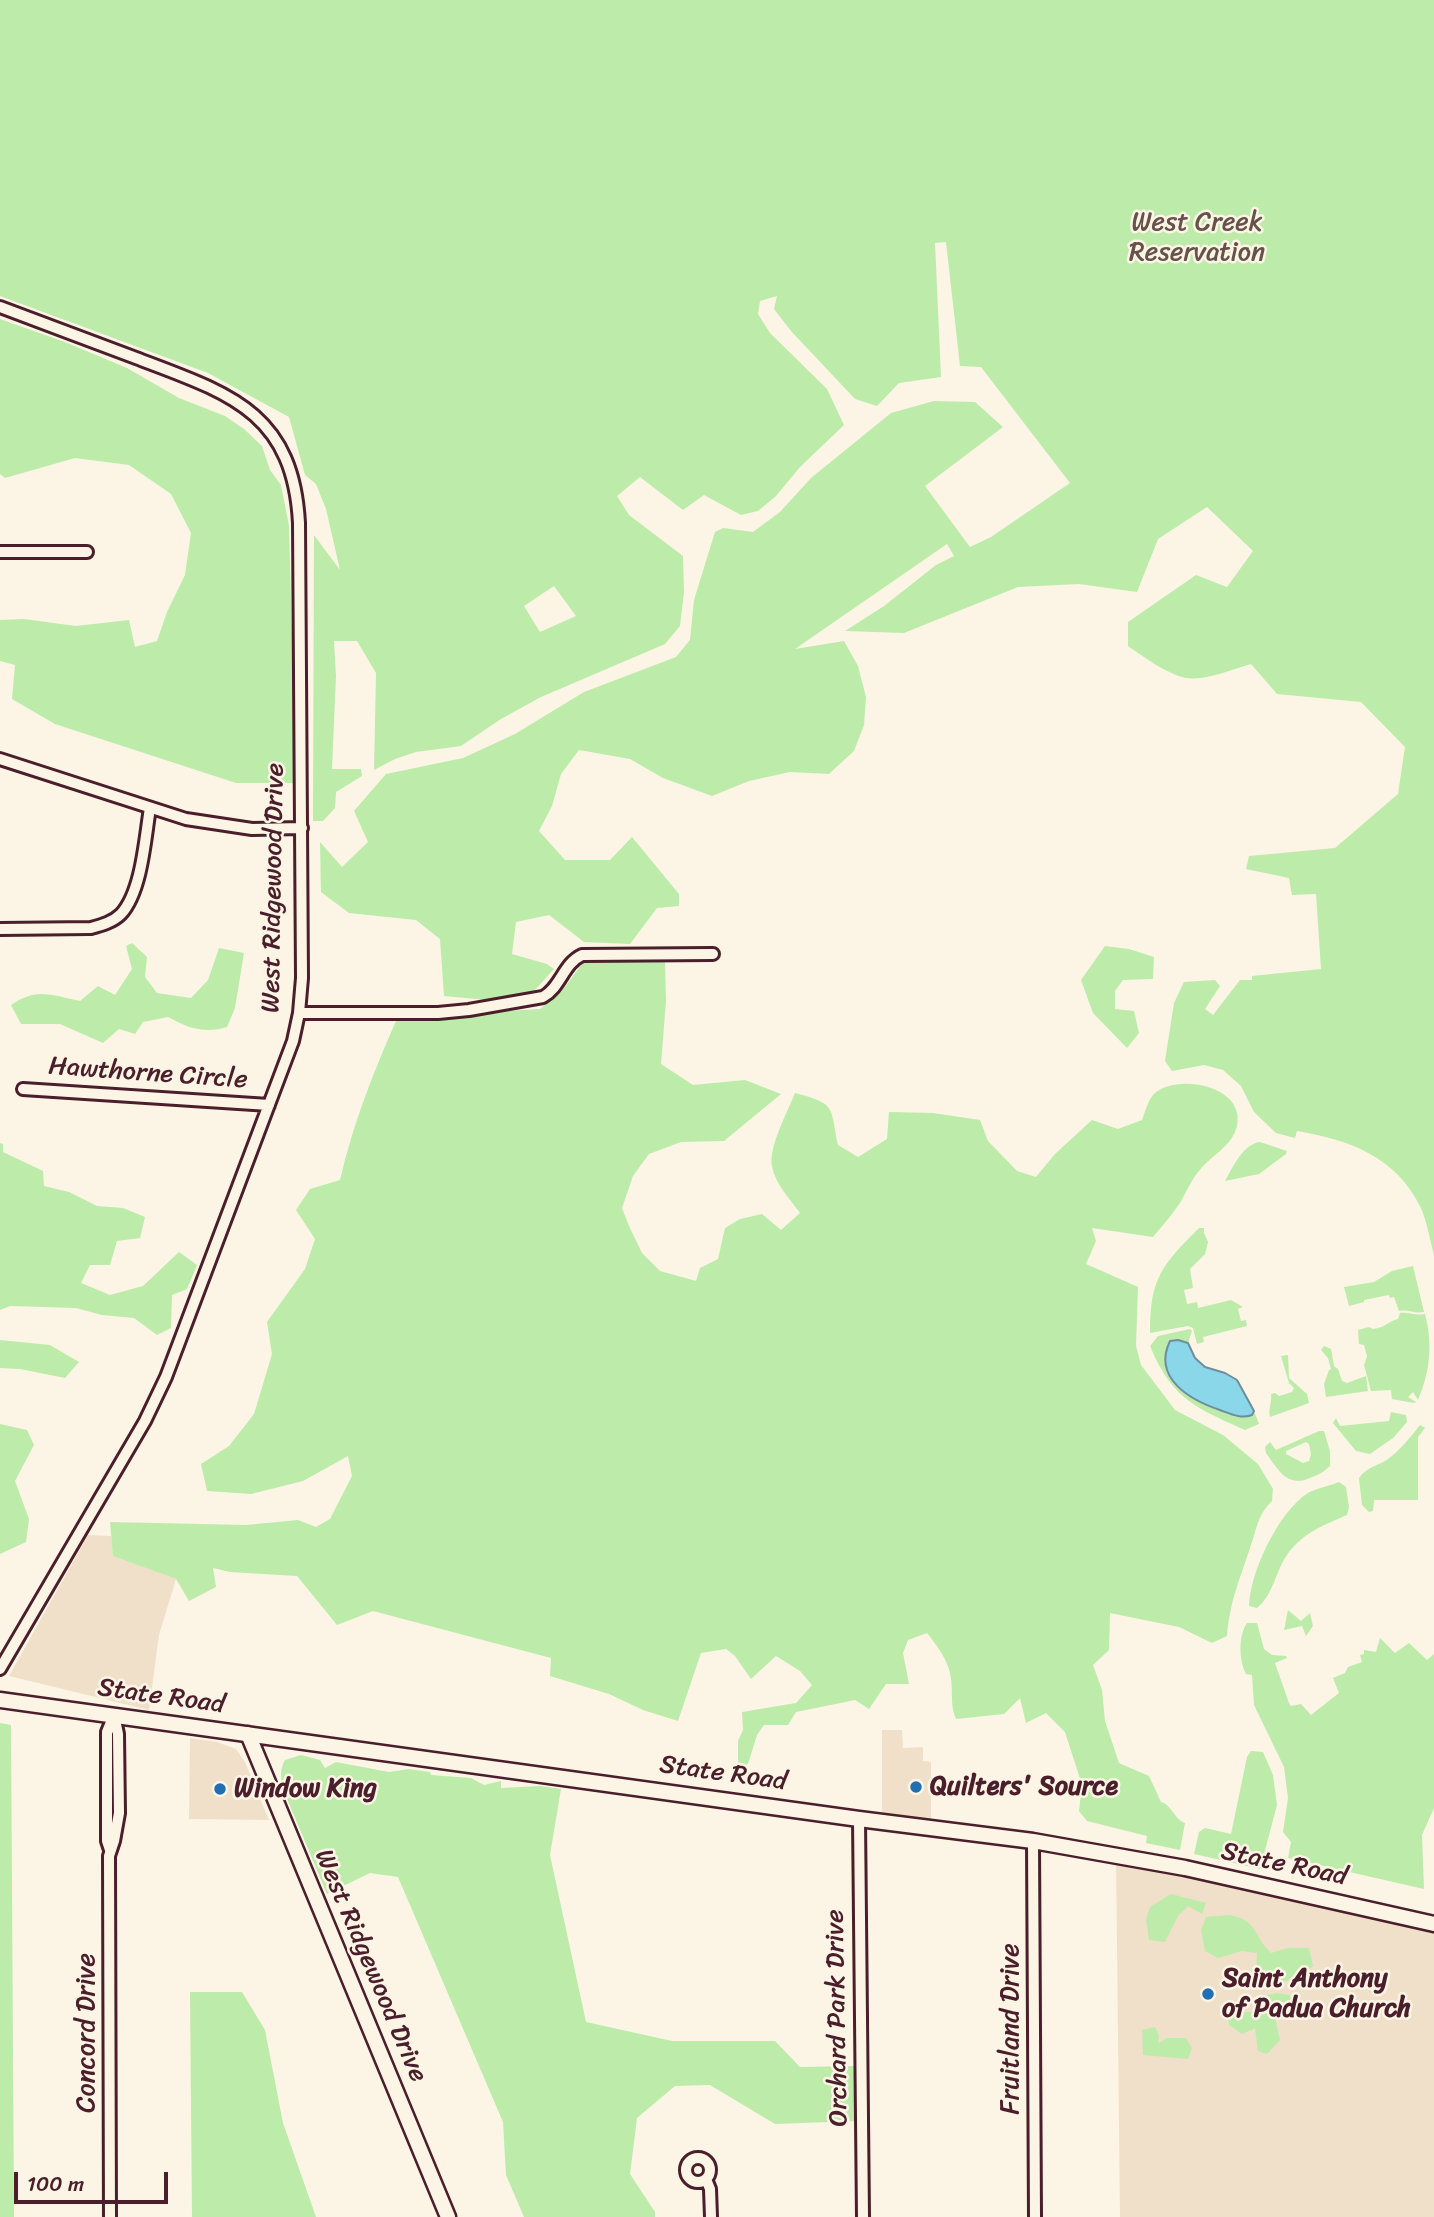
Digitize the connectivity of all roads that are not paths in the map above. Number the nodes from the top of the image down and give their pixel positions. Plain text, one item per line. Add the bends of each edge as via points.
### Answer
1 (0, 306) edge
2 (0, 552) edge
3 (87, 552) dead end
4 (0, 759) edge
5 (150, 808) junction
6 (302, 828) junction
7 (0, 929) edge
8 (713, 954) dead end
9 (299, 1013) junction
10 (23, 1089) dead end
11 (269, 1105) junction
12 (0, 1669) edge
13 (0, 1700) edge
14 (114, 1715) junction
15 (248, 1734) junction
16 (859, 1819) junction
17 (1033, 1840) junction
18 (1434, 1924) edge
19 (706, 2179) dead end
20 (110, 2217) edge
21 (448, 2217) edge
22 (710, 2217) edge
23 (863, 2217) edge
24 (1035, 2217) edge

1 - 6 street, West Ridgewood Drive via 225,394 259,418 278,443 292,473 298,506
2 - 3 street
4 - 5 street
5 - 6 street via 222,826
5 - 7 street via 138,878 120,915 91,928
6 - 9 street, West Ridgewood Drive
8 - 9 street via 582,955 571,961 550,993 469,1010
9 - 11 street, West Ridgewood Drive
10 - 11 street, Hawthorne Circle
11 - 12 street, West Ridgewood Drive via 152,1408
13 - 14 main road, State Road
14 - 15 main road, State Road
14 - 20 street, Concord Drive via 107,1732
15 - 16 main road, State Road
15 - 21 main road, West Ridgewood Drive
16 - 17 main road, State Road
16 - 23 street, Orchard Park Drive
17 - 18 main road, State Road via 1185,1868
17 - 24 street, Fruitland Drive
19 - 22 street

